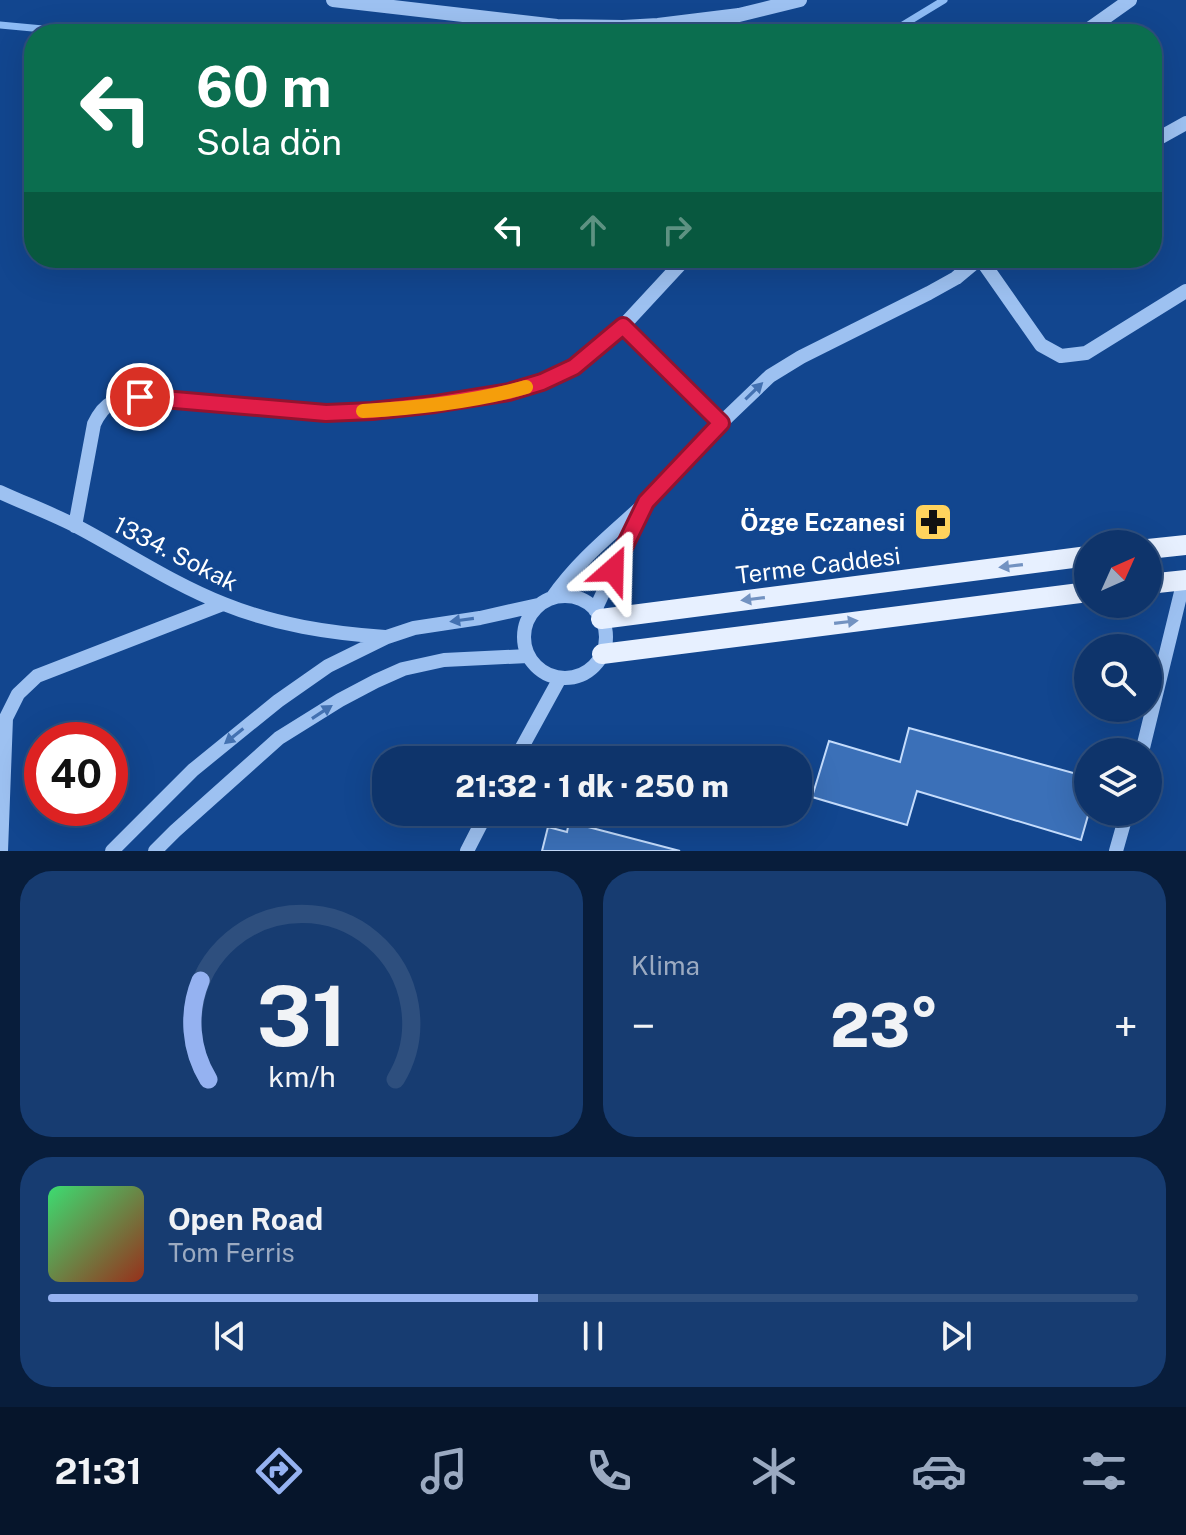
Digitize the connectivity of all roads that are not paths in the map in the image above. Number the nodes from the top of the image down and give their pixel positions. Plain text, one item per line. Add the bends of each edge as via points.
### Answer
1 (333, 0) edge
2 (800, 0) edge
3 (1130, 0) edge
4 (540, 24) edge
5 (666, 24) edge
6 (1096, 24) edge
7 (1186, 123) edge
8 (1162, 136) edge
9 (677, 268) edge
10 (968, 268) edge
11 (987, 268) edge
12 (1186, 291) edge
13 (623, 326) junction
14 (721, 423) junction
15 (0, 492) edge
16 (646, 502) junction
17 (75, 526) junction
18 (1186, 545) edge
19 (1162, 548) edge
20 (1074, 558) edge
21 (1185, 580) edge
22 (1162, 582) edge
23 (1074, 594) edge
24 (545, 602) junction
25 (223, 604) junction
26 (598, 614) junction
27 (387, 637) junction
28 (602, 654) junction
29 (528, 656) junction
30 (560, 678) junction
31 (1146, 738) edge
32 (523, 746) edge
33 (480, 826) edge
34 (1123, 826) edge
35 (1, 851) edge
36 (112, 851) edge
37 (155, 851) edge
38 (467, 851) edge
39 (1116, 851) edge

1 - 4 street
2 - 5 street via 739,15
3 - 6 street
7 - 8 street
9 - 13 street
14 -> 10 street via 770,376
11 - 12 street via 1041,345 1061,356 1086,353
13 - 14 street
13 - 17 street via 574,367 542,382 435,404 326,413 140,397 112,402 94,424
14 - 16 street
15 - 17 street, 1334. Sokak
16 - 24 street
16 - 26 street
17 - 25 street, 1334. Sokak
18 - 19 main road
20 -> 26 main road, Terme Caddesi
21 - 22 main road
21 - 31 street
28 -> 23 main road
24 - 26 street via 575,597
24 -> 27 street
24 - 29 street via 529,616 524,629
25 - 27 street, 1334. Sokak via 301,627
25 - 35 street via 37,676 18,694 6,718
26 - 28 street via 605,630
27 -> 36 street via 328,666 241,730
28 - 30 street via 585,673
29 - 30 street via 536,667
37 -> 29 street via 279,738 376,681 444,660
30 - 32 street
33 - 38 street
34 - 39 street

